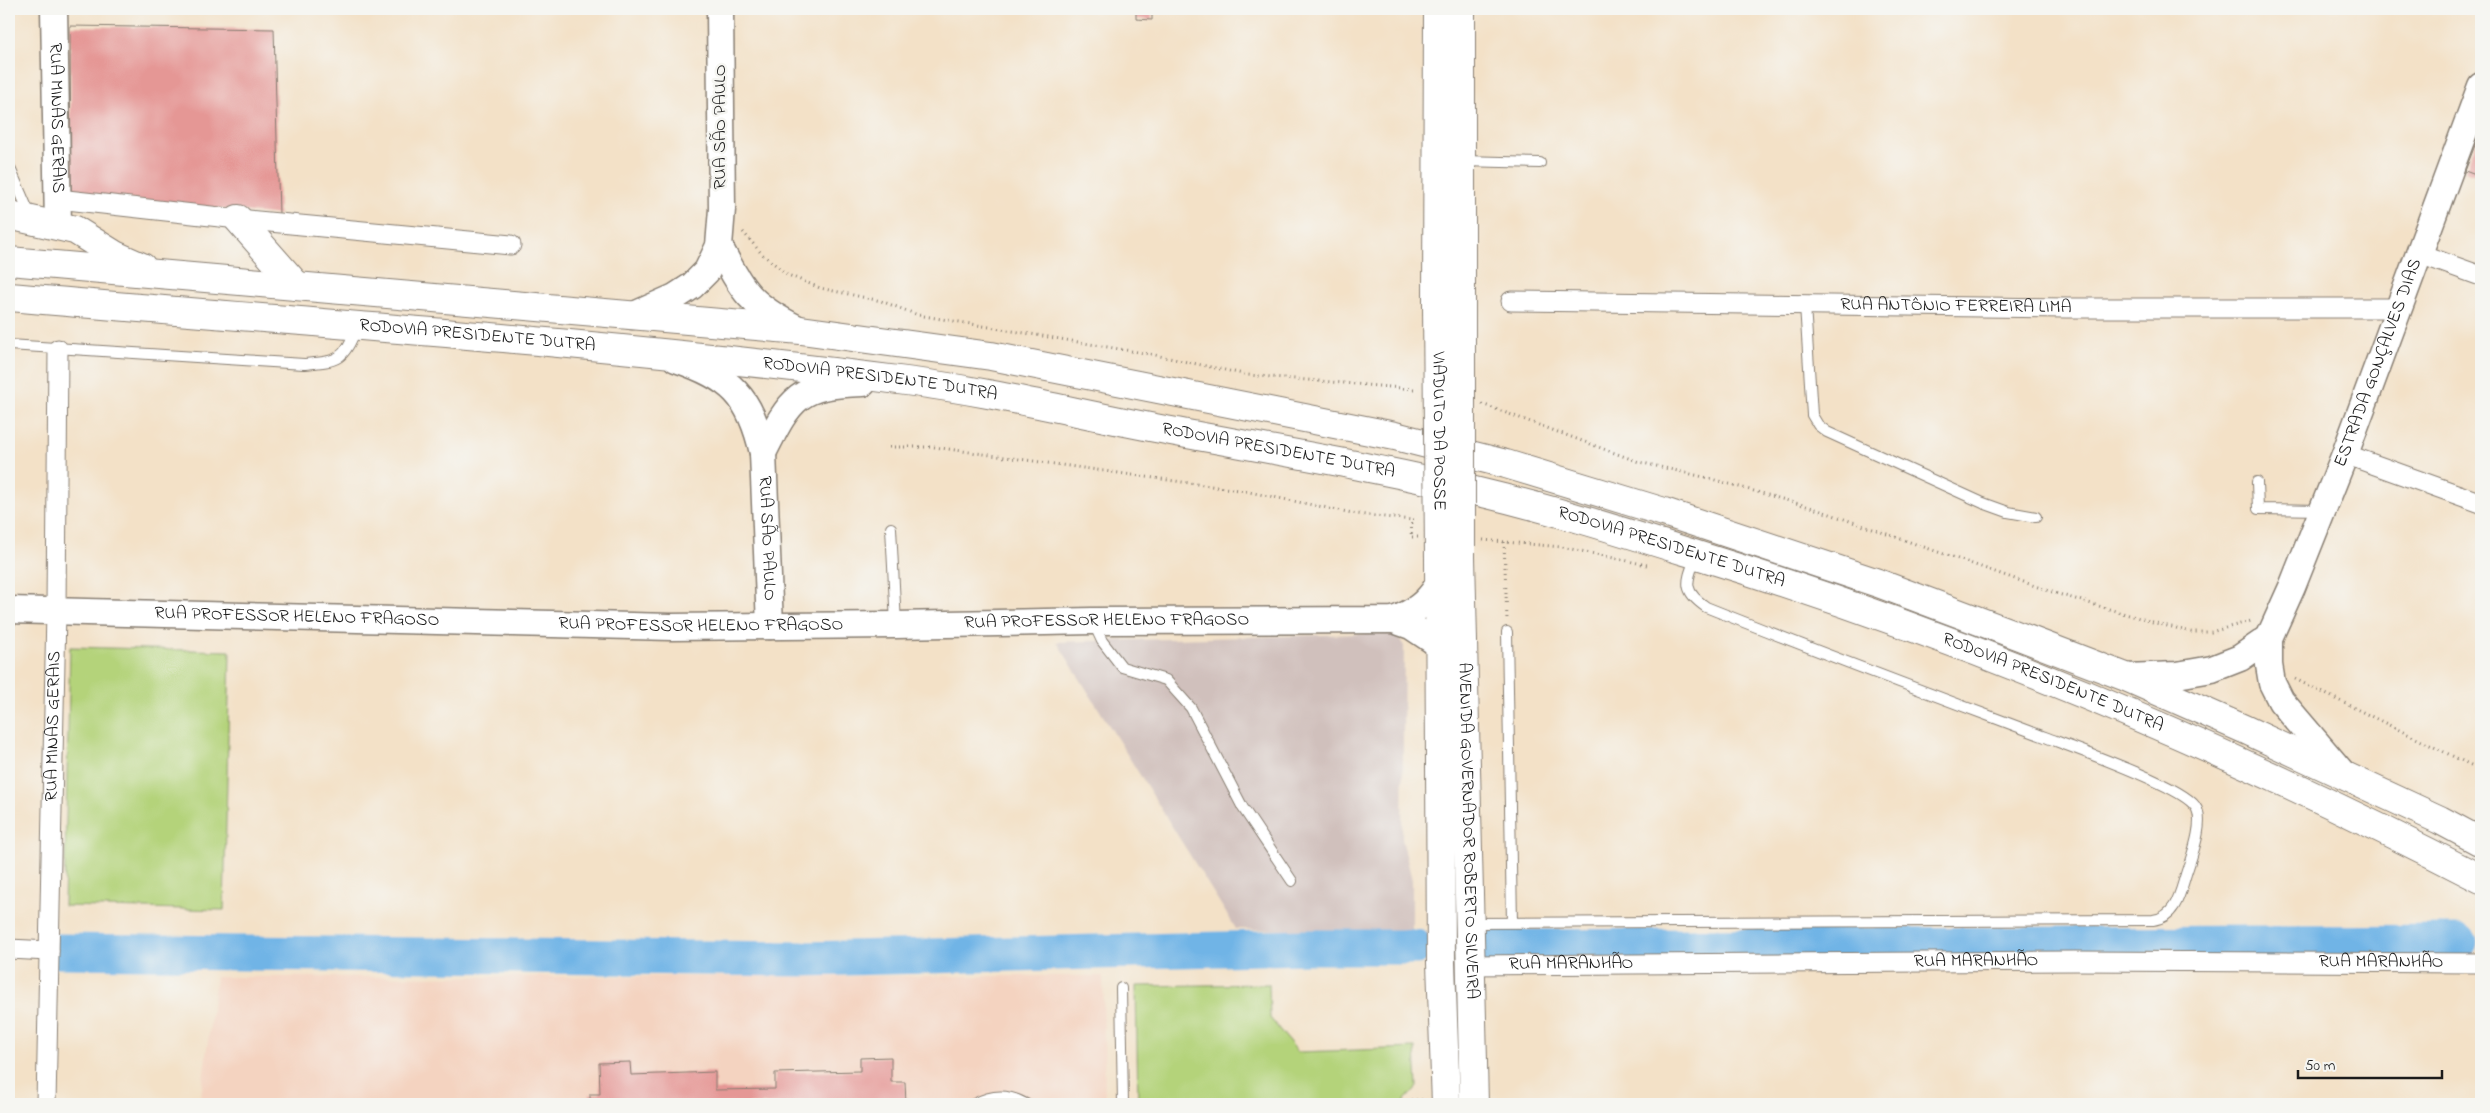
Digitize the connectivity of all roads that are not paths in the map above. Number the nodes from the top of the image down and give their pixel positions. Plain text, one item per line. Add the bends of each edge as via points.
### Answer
1 (54, 9) edge
2 (720, 9) edge
3 (1438, 9) edge
4 (1461, 9) edge
5 (2481, 86) edge
6 (1461, 161) junction
7 (1540, 163) dead end
8 (9, 166) edge
9 (58, 199) junction
10 (238, 219) junction
11 (33, 221) edge
12 (511, 245) dead end
13 (719, 246) junction
14 (2420, 254) junction
15 (9, 261) edge
16 (157, 274) junction
17 (2481, 276) edge
18 (297, 286) junction
19 (9, 297) edge
20 (1512, 301) dead end
21 (1449, 304) junction
22 (1805, 305) junction
23 (2400, 308) junction
24 (632, 316) junction
25 (357, 327) junction
26 (801, 330) junction
27 (9, 345) edge
28 (58, 350) junction
29 (662, 353) junction
30 (906, 381) junction
31 (763, 453) junction
32 (2345, 454) junction
33 (2257, 482) dead end
34 (2481, 503) edge
35 (2322, 510) junction
36 (2036, 517) dead end
37 (891, 528) dead end
38 (1696, 555) junction
39 (1446, 567) junction
40 (9, 610) edge
41 (56, 611) junction
42 (1394, 620) junction
43 (1092, 621) junction
44 (770, 626) junction
45 (896, 626) junction
46 (1507, 632) road end
47 (2271, 634) junction
48 (1438, 644) junction
49 (2126, 678) junction
50 (2344, 775) junction
51 (2481, 842) edge
52 (2481, 879) edge
53 (1292, 881) dead end
54 (1469, 923) junction
55 (1512, 923) junction
56 (9, 949) edge
57 (49, 951) junction
58 (2481, 963) edge
59 (1470, 965) junction
60 (1121, 988) dead end
61 (1433, 1102) edge
62 (46, 1104) edge
63 (974, 1104) edge
64 (1026, 1104) edge
65 (1123, 1104) edge
66 (1474, 1104) edge

1 - 9 street, RUA MINAS GERAIS
2 - 13 street, RUA SÃO PAULO via 722,209
3 - 21 main road
4 - 6 main road
5 - 14 street, ESTRADA GONÇALVES DIAS
6 - 7 lane
6 - 21 main road
8 - 11 lane
9 - 10 street
9 - 11 street, RUA MINAS GERAIS
10 - 12 street
10 - 18 main road
11 - 16 main road via 87,236 116,255
13 - 24 street, RUA SÃO PAULO via 707,271 692,286
13 - 26 street via 738,282 756,303 768,314
14 - 17 street
14 - 23 street, ESTRADA GONÇALVES DIAS
15 - 16 main road, RODOVIA PRESIDENTE DUTRA
16 - 18 main road, RODOVIA PRESIDENTE DUTRA
18 - 24 main road, RODOVIA PRESIDENTE DUTRA
19 - 25 main road, RODOVIA PRESIDENTE DUTRA
20 - 22 street, RUA ANTÔNIO FERREIRA LIMA
21 - 39 main road, VIADUTO DA POSSE, bridge
22 - 23 street, RUA ANTÔNIO FERREIRA LIMA
22 - 36 lane via 1812,416 1818,425 1984,503
23 - 32 street, ESTRADA GONÇALVES DIAS
24 - 26 main road, RODOVIA PRESIDENTE DUTRA
25 - 28 lane via 348,349 334,362 304,364
25 - 29 main road, RODOVIA PRESIDENTE DUTRA
26 - 49 main road, RODOVIA PRESIDENTE DUTRA via 992,356 1378,432 1506,464 1878,583
27 - 28 lane
28 - 41 street, RUA MINAS GERAIS
29 - 30 main road, RODOVIA PRESIDENTE DUTRA
29 - 31 street, RUA SÃO PAULO via 705,369 734,389 750,410
30 - 31 street, RUA SÃO PAULO via 832,384 805,393 782,416
30 - 38 main road, RODOVIA PRESIDENTE DUTRA via 1384,470 1517,501
31 - 44 street, RUA SÃO PAULO
32 - 34 street
32 - 35 street, ESTRADA GONÇALVES DIAS
33 - 35 lane via 2258,509
35 - 47 street, ESTRADA GONÇALVES DIAS
37 - 45 lane
38 - 52 main road, RODOVIA PRESIDENTE DUTRA via 1803,587 2025,670 2384,828
38 - 55 lane via 1688,579 1688,591 1694,600 1706,607 2105,760 2179,793 2194,804 2201,820 2177,901 2166,916 2158,920
39 - 42 street, RUA PROFESSOR HELENO FRAGOSO via 1428,601 1410,614
39 - 48 main road, AVENIDA GOVERNADOR ROBERTO SILVEIRA
39 - 54 main road, AVENIDA GOVERNADOR ROBERTO SILVEIRA
40 - 41 street, RUA PROFESSOR HELENO FRAGOSO
41 - 44 street, RUA PROFESSOR HELENO FRAGOSO via 671,627
41 - 57 street, RUA MINAS GERAIS
42 - 43 street, RUA PROFESSOR HELENO FRAGOSO
42 - 48 street, RUA PROFESSOR HELENO FRAGOSO via 1411,626
43 - 45 street, RUA PROFESSOR HELENO FRAGOSO
43 - 53 lane via 1102,641 1122,667 1166,680 1191,708 1243,808
44 - 45 street, RUA PROFESSOR HELENO FRAGOSO
46 - 55 lane
47 - 49 street via 2240,658 2212,669
47 - 50 street, ESTRADA GONÇALVES DIAS via 2269,665 2272,683 2281,701
48 - 61 main road, AVENIDA GOVERNADOR ROBERTO SILVEIRA via 1440,963
49 - 50 main road, RODOVIA PRESIDENTE DUTRA
50 - 51 main road, RODOVIA PRESIDENTE DUTRA
54 - 55 lane
54 - 59 main road, AVENIDA GOVERNADOR ROBERTO SILVEIRA
56 - 57 street
57 - 62 street, RUA MINAS GERAIS
58 - 59 street, RUA MARANHÃO via 2075,961
59 - 66 main road, AVENIDA GOVERNADOR ROBERTO SILVEIRA
60 - 65 lane
63 - 64 lane via 1000,1095

